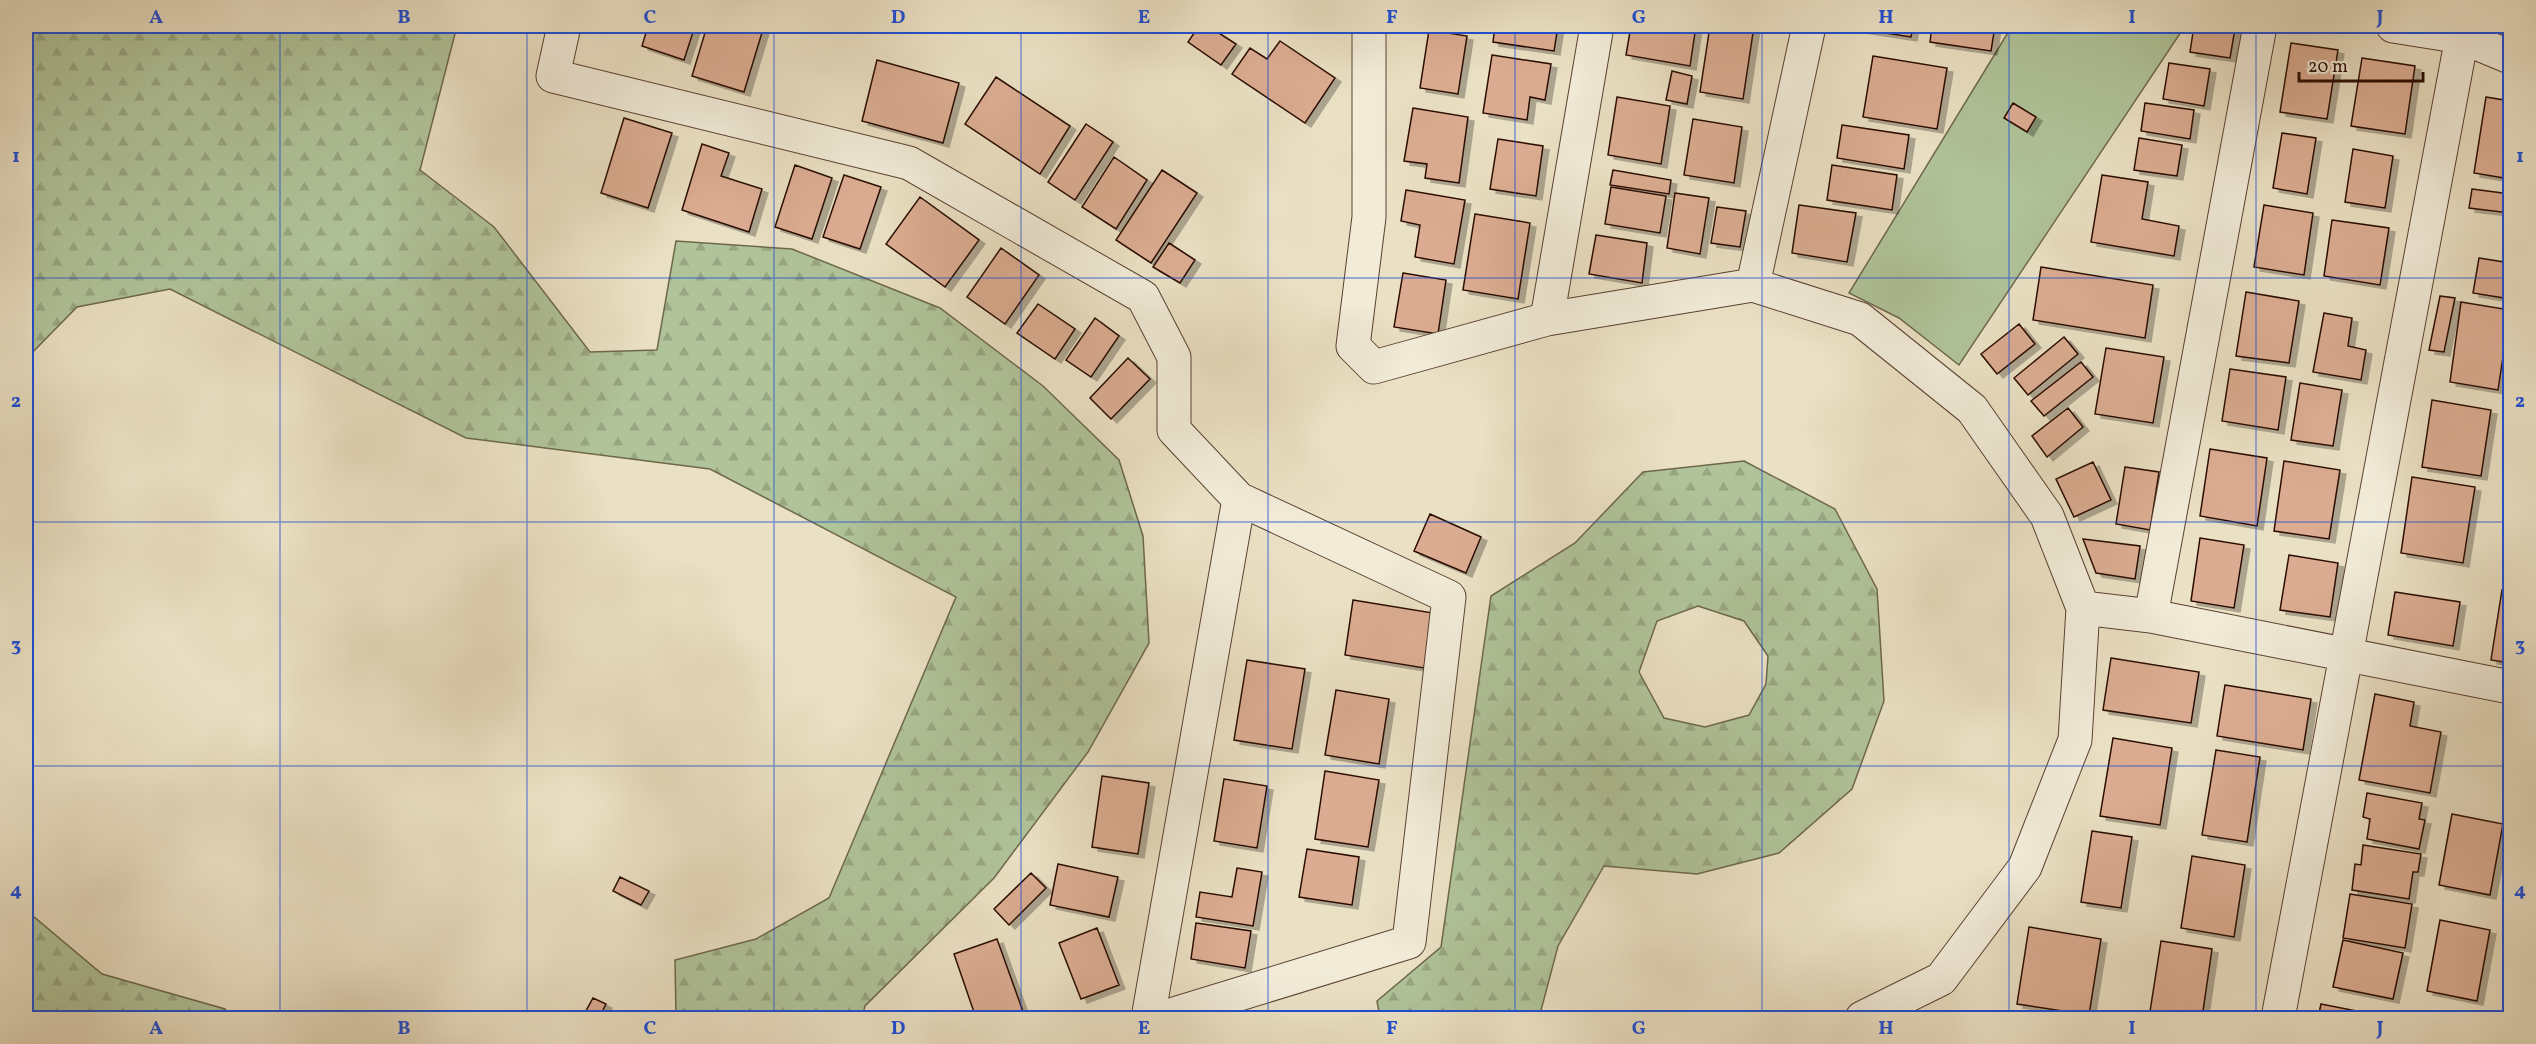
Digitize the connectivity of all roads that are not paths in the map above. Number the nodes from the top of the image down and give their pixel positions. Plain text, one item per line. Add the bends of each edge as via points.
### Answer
1 (564, 26) edge
2 (1369, 26) edge
3 (1597, 26) edge
4 (1809, 26) edge
5 (2259, 26) edge
6 (2393, 26) edge
7 (2462, 37) junction
8 (2511, 57) edge
9 (1753, 285) junction
10 (1547, 319) junction
11 (1239, 499) junction
12 (2083, 608) junction
13 (2151, 616) junction
14 (2346, 656) junction
15 (2511, 687) edge
16 (1148, 1018) edge
17 (1161, 1018) edge
18 (1862, 1018) edge
19 (2278, 1018) edge

1 - 11 street via 553,76 909,163 1143,297 1174,357 1174,430
2 - 10 street via 1369,218 1353,346 1374,368
3 - 10 street
4 - 9 street
5 - 13 street
6 - 7 street
7 - 8 street
7 - 14 street
9 - 10 street
9 - 12 street via 1860,319 1972,409 2047,516
11 - 16 street
11 - 17 street via 1449,597 1409,942
12 - 13 street
12 - 18 street via 2075,740 2025,867 1941,979
13 - 14 street
14 - 15 street
14 - 19 street

